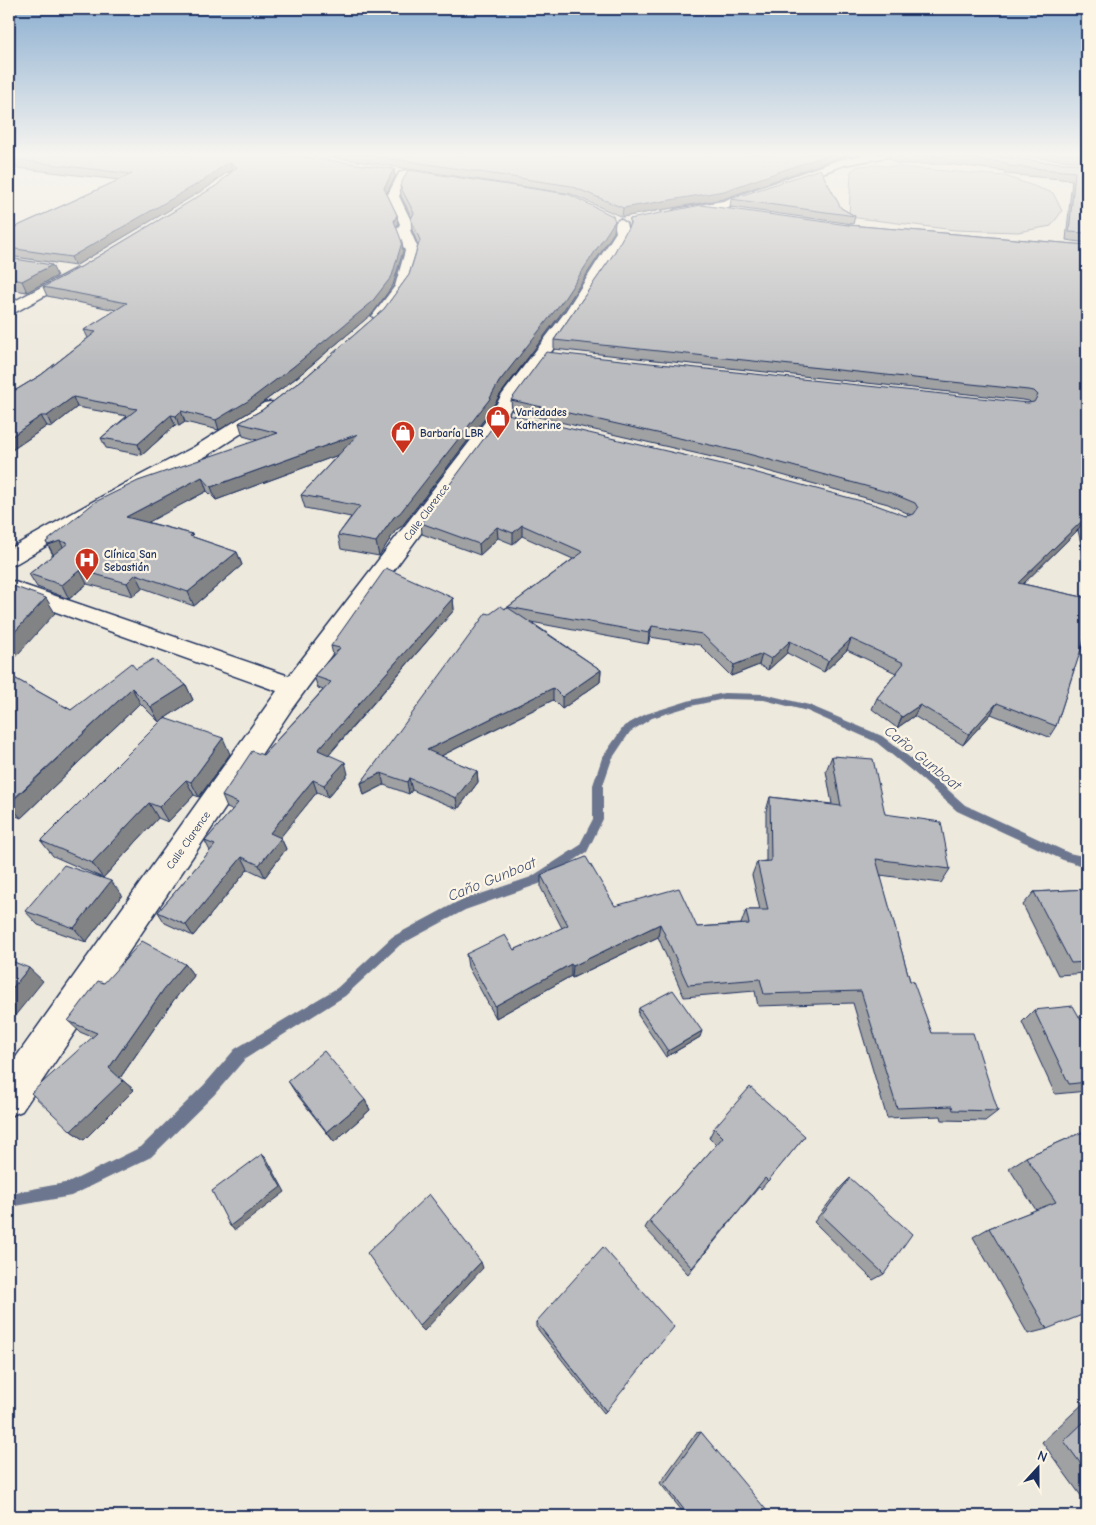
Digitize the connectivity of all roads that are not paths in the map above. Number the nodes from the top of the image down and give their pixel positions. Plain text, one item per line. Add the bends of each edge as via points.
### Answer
1 (397, 225) edge
2 (621, 225) edge
3 (57, 270) dead end
4 (9, 310) edge
5 (364, 329) edge
6 (280, 400) edge
7 (9, 558) edge
8 (9, 587) edge
9 (294, 687) junction
10 (9, 1098) edge

1 - 5 street via 412,251 402,286 379,317
2 - 9 street, Calle Clarence via 622,232 613,249 571,314 550,356 508,417
3 - 4 street via 81,270
6 - 7 street via 201,451
8 - 9 street
9 - 10 street, Calle Clarence

